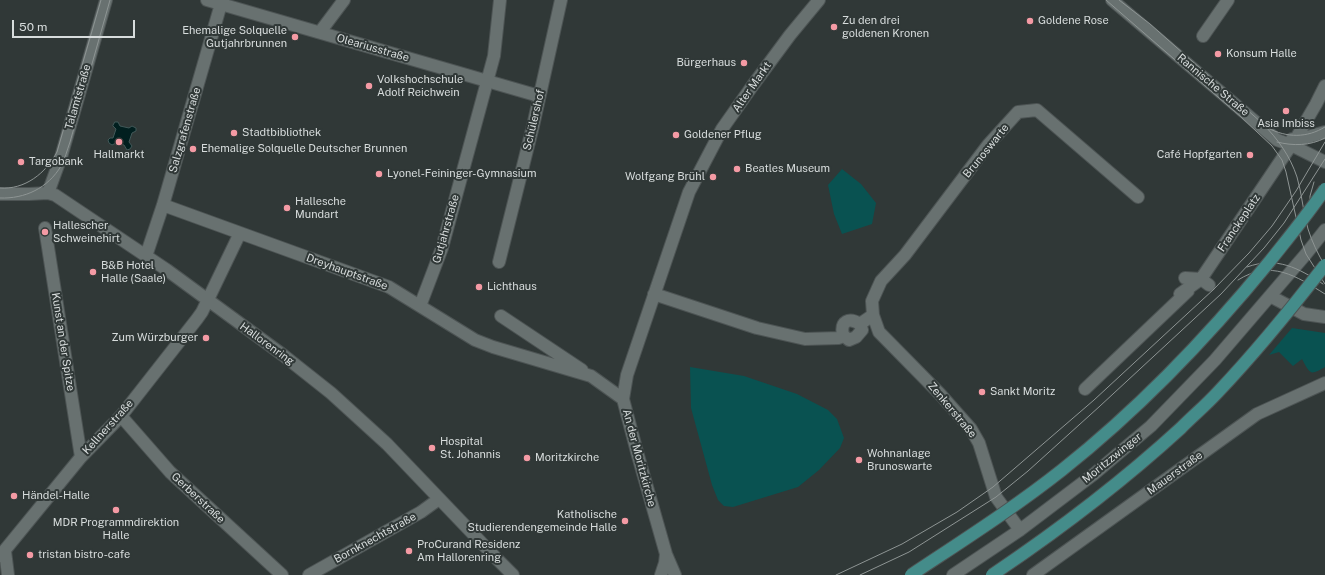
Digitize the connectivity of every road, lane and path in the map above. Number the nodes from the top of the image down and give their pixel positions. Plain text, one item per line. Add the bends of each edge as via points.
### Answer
1 (106, 0) edge
2 (207, 0) edge
3 (344, 0) edge
4 (500, 0) edge
5 (561, 0) edge
6 (819, 0) edge
7 (1112, 0) edge
8 (1228, 0) edge
9 (221, 4) junction
10 (1126, 4) edge
11 (320, 32) junction
12 (1204, 36) dead end
13 (486, 81) junction
14 (1325, 86) edge
15 (539, 96) junction
16 (1325, 132) edge
17 (1293, 142) junction
18 (1325, 162) edge
19 (1325, 189) edge
20 (48, 193) junction
21 (0, 194) edge
22 (1138, 197) dead end
23 (164, 205) junction
24 (45, 228) dead end
25 (240, 233) junction
26 (1323, 236) edge
27 (146, 256) junction
28 (499, 262) dead end
29 (1325, 265) edge
30 (1185, 278) dead end
31 (1205, 282) junction
32 (654, 294) junction
33 (1180, 294) dead end
34 (1270, 296) junction
35 (207, 300) junction
36 (420, 306) junction
37 (873, 315) junction
38 (501, 316) dead end
39 (1325, 318) edge
40 (591, 376) junction
41 (1325, 383) edge
42 (1085, 389) dead end
43 (623, 399) junction
44 (120, 416) junction
45 (81, 457) junction
46 (439, 499) junction
47 (1020, 530) junction
48 (2, 554) edge
49 (666, 554) junction
50 (497, 559) junction
51 (8, 575) edge
52 (282, 575) edge
53 (309, 575) edge
54 (505, 575) edge
55 (513, 575) edge
56 (661, 575) edge
57 (675, 575) edge
58 (911, 575) edge
59 (953, 575) edge
60 (992, 575) edge
61 (1033, 575) edge

1 - 20 street, Talamtstraße via 61,157
2 - 9 street, Oleariusstraße
3 - 11 street
4 - 13 street via 494,56
5 - 15 street, Schülershof
6 - 32 street, Alter Markt via 753,84 722,129 689,192
7 - 10 street, Rannische Straße
8 - 12 street
9 - 11 street, Oleariusstraße
9 - 23 street, Salzgrafenstraße
10 - 17 street, Rannische Straße via 1277,140
11 - 13 street, Oleariusstraße
13 - 15 street, Oleariusstraße
13 - 36 street, Gutjahrstraße via 442,248
14 - 17 street, Franckeplatz
15 - 28 street, Schülershof
16 - 17 street
17 - 18 street, Rannische Straße
17 - 31 street, Franckeplatz
19 - 58 main road, bridge via 1243,294 1147,396 1062,470
20 - 21 street
20 - 27 street, Hallorenring via 55,195
22 - 37 street, Brunoswarte via 1037,110 1018,112 988,145 905,256 881,281 872,301
23 - 25 street, Dreyhauptstraße
23 - 27 street, Salzgrafenstraße
24 - 45 street, Kunst an der Spitze
25 - 35 street, Kellnerstraße
25 - 36 street, Dreyhauptstraße via 389,287
26 - 34 street
27 - 35 street, Hallorenring
29 - 60 main road, bridge via 1286,316 1245,363 1164,443 1045,540
30 - 31 street
31 - 33 street, Franckeplatz
31 - 42 street
32 - 37 street via 757,328 805,339 839,338 842,335 849,340 862,330 860,324
32 - 43 street, An der Moritzkirche via 627,375
34 - 39 street via 1304,314
34 - 47 street, Moritzzwinger via 1215,360 1151,426 1094,474
35 - 44 street, Kellnerstraße via 197,319
35 - 46 street, Hallorenring via 331,393 387,444
36 - 40 street, Dreyhauptstraße via 475,340 494,348
37 - 47 street, Zenkerstraße via 879,332 940,394 970,429 979,444 996,497
38 - 40 street, Dreyhauptstraße
40 - 43 street, Dreyhauptstraße
41 - 61 street, Mauerstraße via 1257,414
43 - 49 street, An der Moritzkirche
44 - 45 street, Kellnerstraße
44 - 52 street, Gerberstraße via 170,472
45 - 48 street, Kellnerstraße
46 - 50 street, Hallorenring
46 - 53 street, Bornknechtstraße via 421,512
47 - 59 street, Moritzzwinger
48 - 51 street
49 - 56 street
49 - 57 street, An der Moritzkirche
50 - 54 street, Hallorenring
50 - 55 street, Hallorenring

